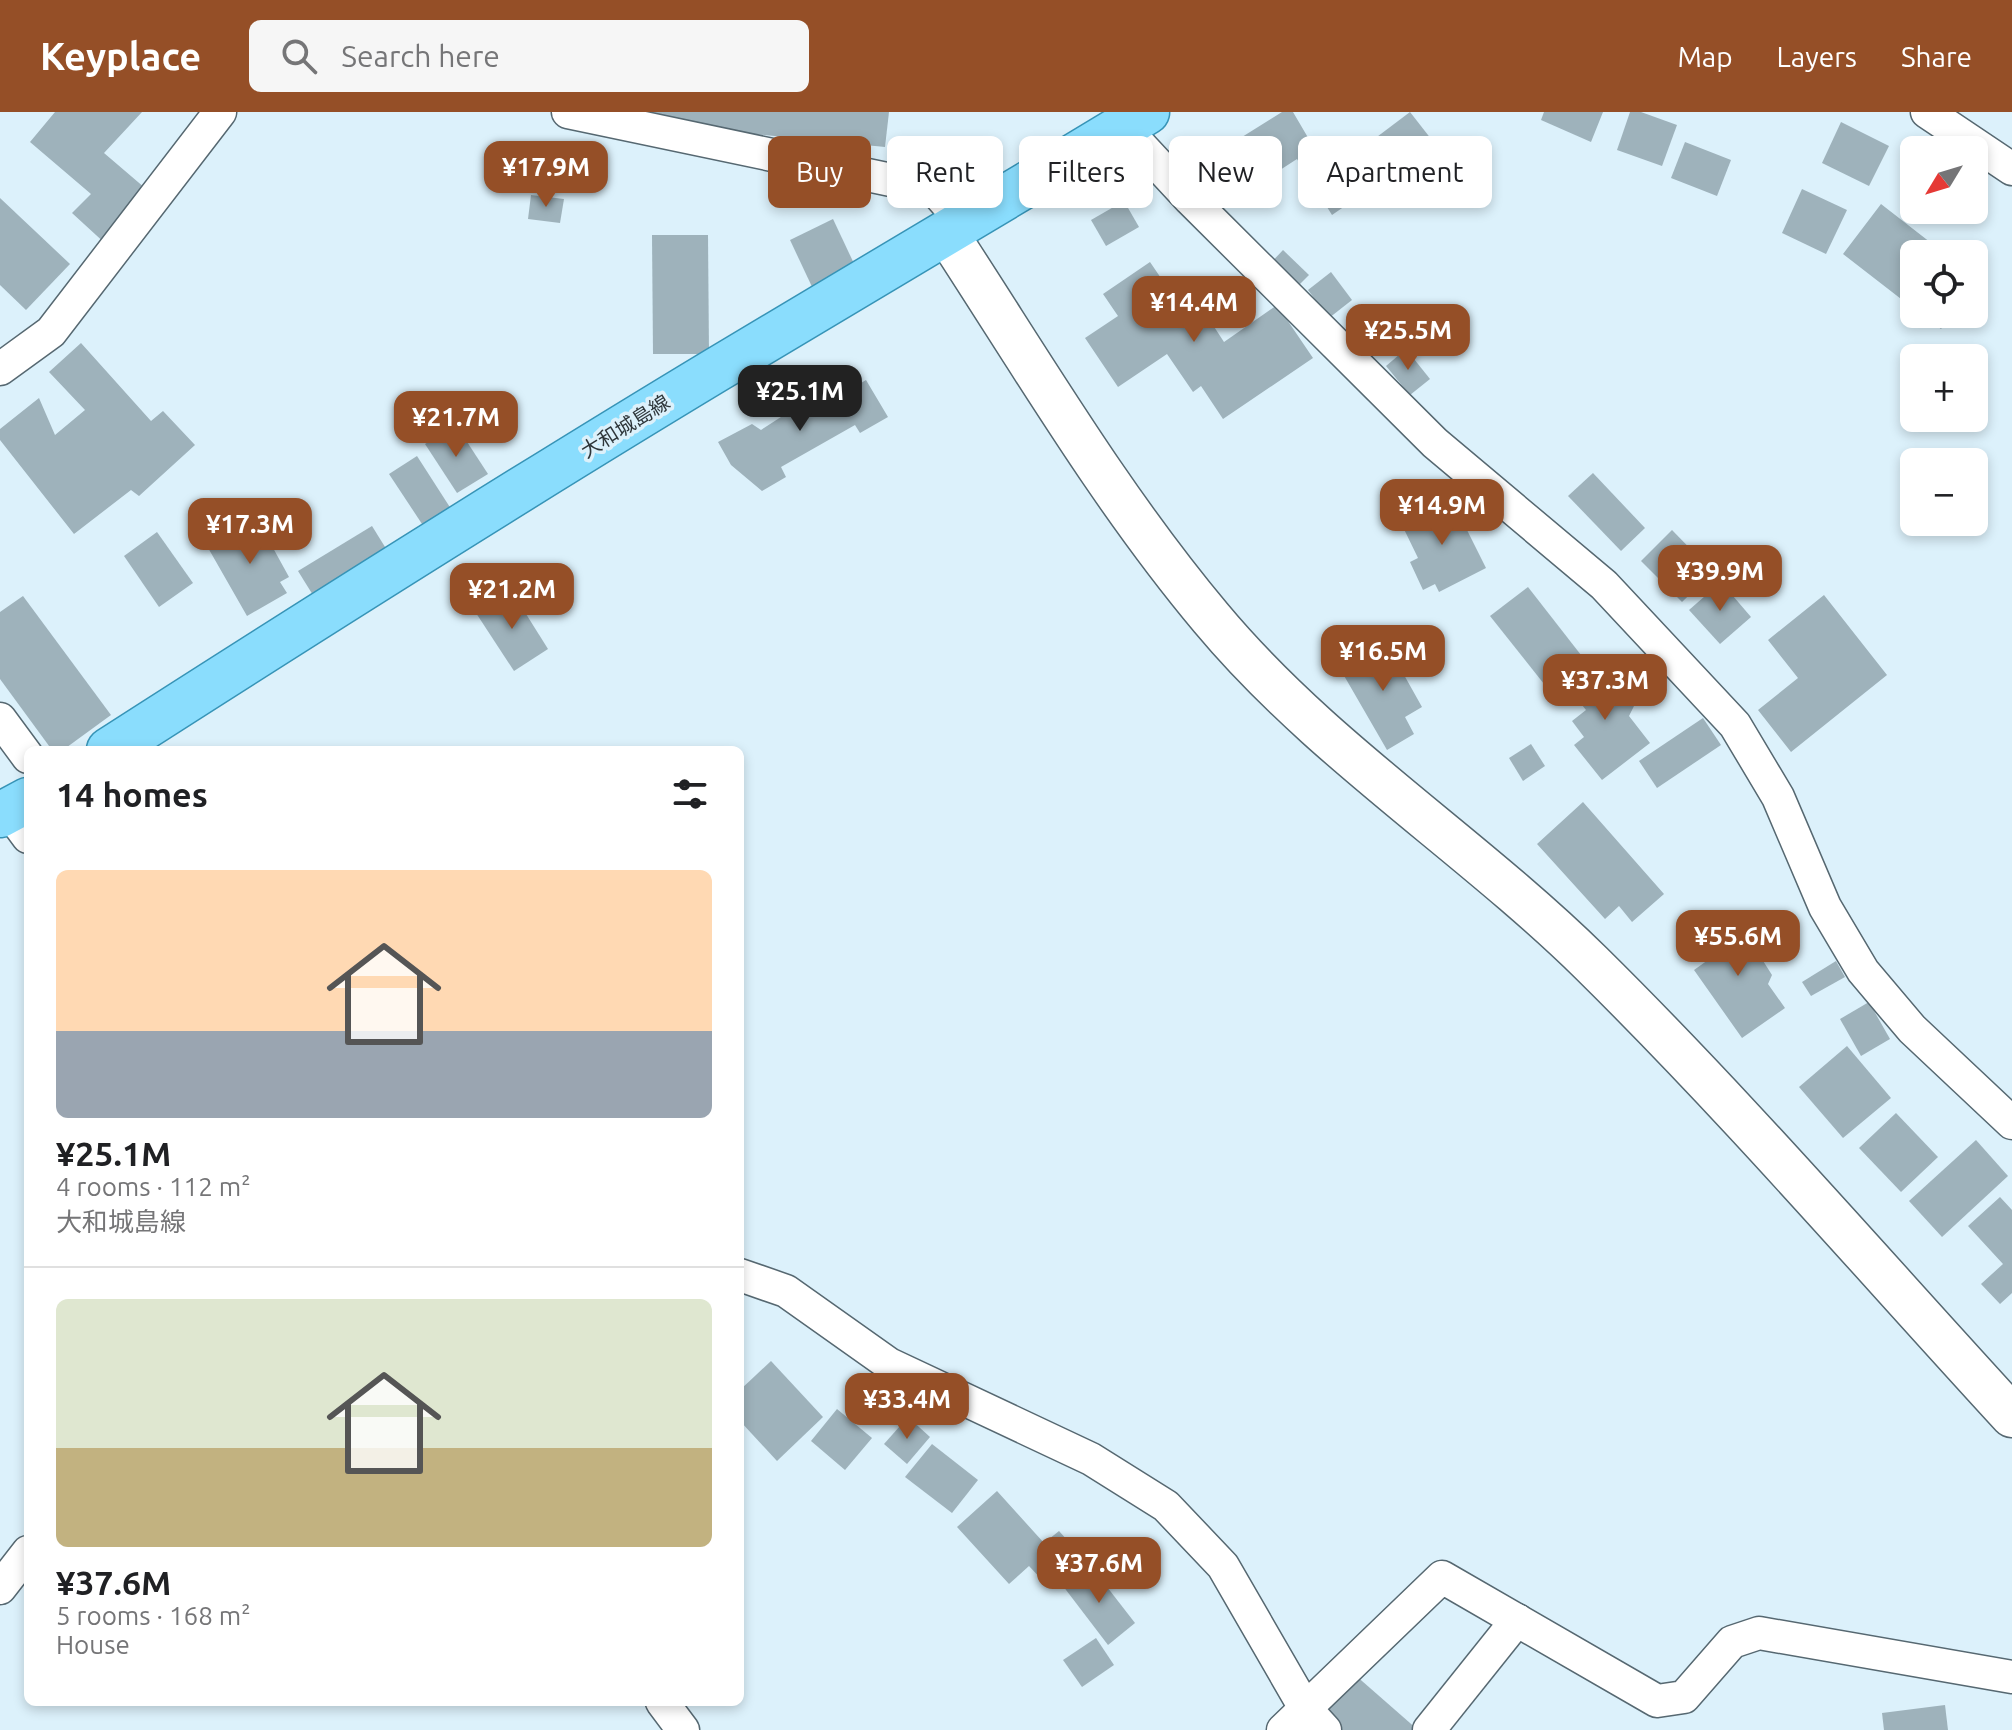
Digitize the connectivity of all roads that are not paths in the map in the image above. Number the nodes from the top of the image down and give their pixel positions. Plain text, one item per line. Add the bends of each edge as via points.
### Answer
1 (220, 112) edge
2 (568, 112) edge
3 (1927, 112) edge
4 (1135, 119) edge
5 (2012, 169) edge
6 (955, 229) junction
7 (0, 369) edge
8 (0, 719) edge
9 (115, 746) edge
10 (24, 752) edge
11 (2012, 1123) edge
12 (744, 1276) edge
13 (2012, 1416) edge
14 (24, 1557) edge
15 (0, 1588) edge
16 (1517, 1620) junction
17 (2012, 1677) edge
18 (665, 1706) edge
19 (1304, 1723) edge
20 (683, 1730) edge
21 (1429, 1730) edge

1 - 7 street via 51,332
2 - 6 street via 934,189
3 - 5 street
4 - 6 main road, 大和城島線
4 - 11 street via 1190,199 1435,443 1604,585 1735,725 1778,797 1825,907 1863,971 1912,1029
6 - 9 main road, 大和城島線 via 702,379
6 - 13 street via 1138,525 1213,620 1365,769 1589,961
8 - 10 street
12 - 19 street via 786,1291 889,1364 1091,1459 1166,1506 1223,1566
14 - 15 street
16 - 17 street via 1657,1701 1684,1697 1732,1642 1759,1633
16 - 19 street via 1442,1577
16 - 21 street
18 - 20 street

